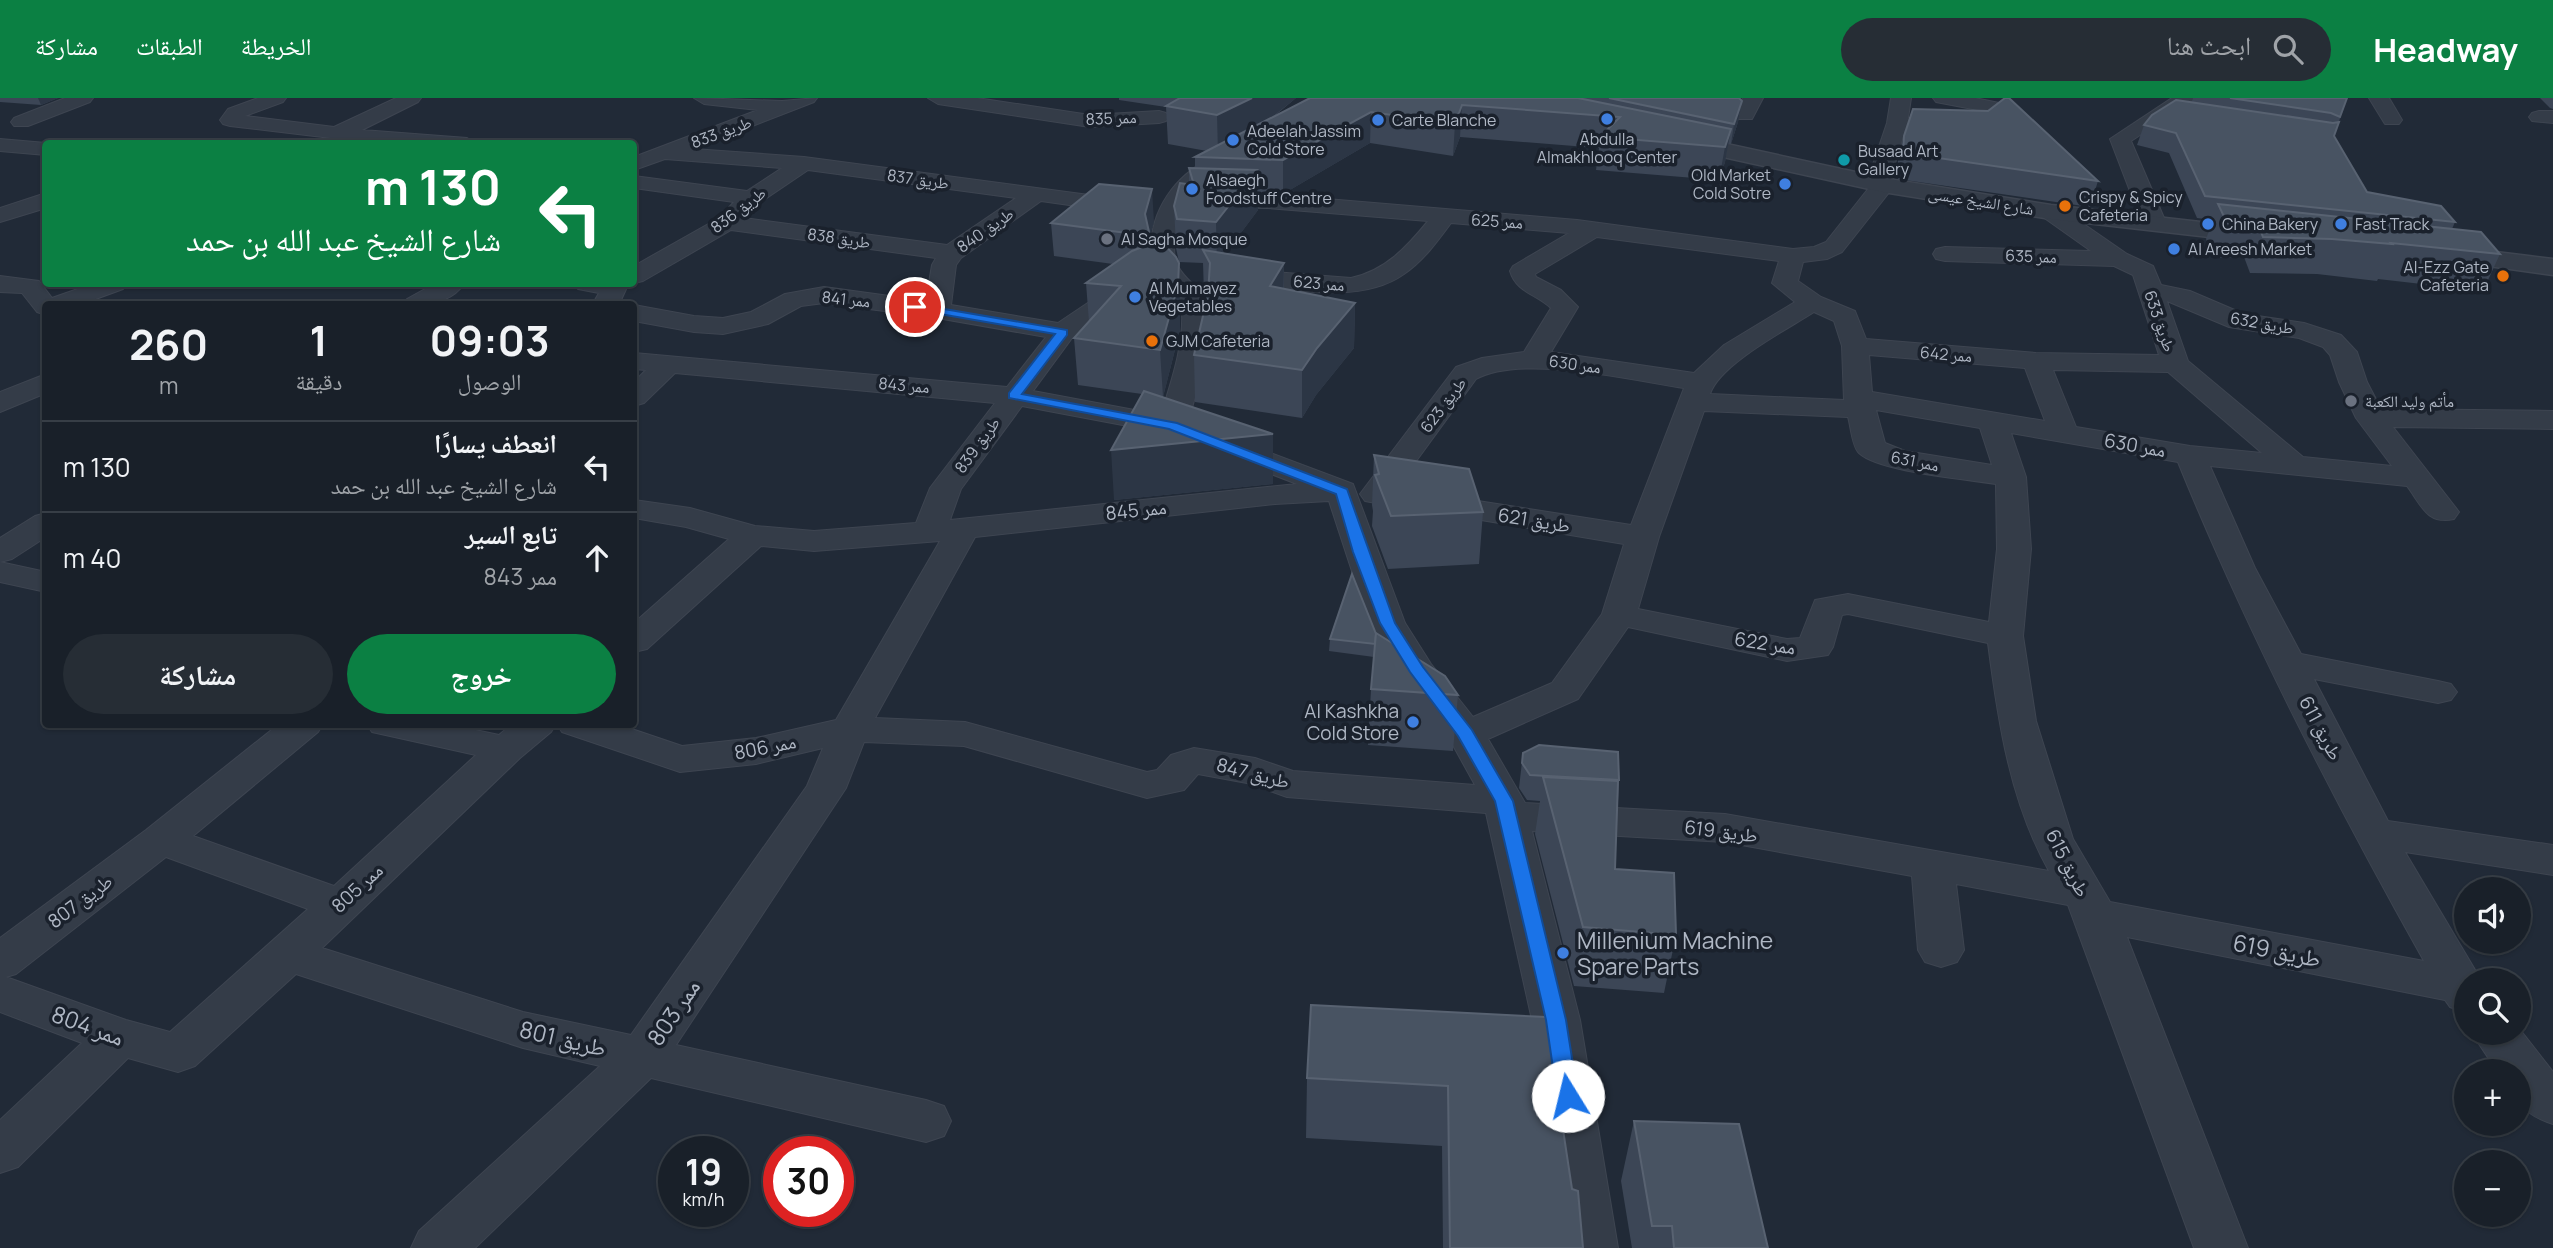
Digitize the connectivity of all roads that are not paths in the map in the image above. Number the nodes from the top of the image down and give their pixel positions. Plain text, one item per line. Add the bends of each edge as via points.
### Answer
1 (83, 98) edge
2 (268, 98) edge
3 (275, 98) edge
4 (411, 98) edge
5 (704, 98) edge
6 (807, 98) edge
7 (938, 98) edge
8 (1901, 98) edge
9 (1943, 98) edge
10 (2379, 98) edge
11 (1967, 100) edge
12 (2190, 106) edge
13 (788, 107) junction
14 (16, 113) dead end
15 (1159, 117) dead end
16 (2392, 120) dead end
17 (1897, 123) junction
18 (301, 131) junction
19 (337, 134) junction
20 (1652, 135) edge
21 (283, 140) edge
22 (415, 140) edge
23 (1264, 141) edge
24 (0, 145) edge
25 (42, 149) edge
26 (663, 153) junction
27 (637, 163) edge
28 (804, 163) junction
29 (637, 182) edge
30 (1880, 185) junction
31 (1034, 195) junction
32 (751, 198) junction
33 (42, 201) edge
34 (1173, 205) junction
35 (2051, 212) junction
36 (0, 215) edge
37 (1444, 217) junction
38 (0, 222) edge
39 (727, 223) junction
40 (2155, 225) junction
41 (1592, 230) junction
42 (0, 235) edge
43 (2287, 239) edge
44 (2423, 251) edge
45 (952, 253) junction
46 (1945, 254) dead end
47 (1805, 255) junction
48 (2118, 259) junction
49 (2553, 267) edge
50 (1167, 270) junction
51 (637, 278) edge
52 (38, 283) edge
53 (0, 284) edge
54 (106, 287) edge
55 (446, 287) edge
56 (2149, 290) junction
57 (44, 301) edge
58 (68, 301) edge
59 (421, 301) edge
60 (0, 302) edge
61 (1812, 302) junction
62 (937, 310) junction
63 (637, 314) edge
64 (1846, 317) joint
65 (694, 324) junction
66 (1063, 332) junction
67 (1855, 346) junction
68 (1534, 358) junction
69 (2036, 361) junction
70 (653, 363) edge
71 (2175, 364) junction
72 (2353, 382) joint
73 (42, 384) edge
74 (637, 392) edge
75 (1696, 392) junction
76 (1014, 396) junction
77 (0, 403) edge
78 (1860, 404) junction
79 (2371, 418) junction
80 (2553, 420) edge
81 (1992, 421) junction
82 (1172, 426) junction
83 (2064, 433) junction
84 (2190, 455) junction
85 (2296, 467) junction
86 (2011, 477) junction
87 (2415, 478) junction
88 (1359, 493) junction
89 (637, 509) edge
90 (2443, 512) dead end
91 (42, 526) edge
92 (963, 528) junction
93 (929, 532) junction
94 (753, 536) junction
95 (1643, 537) junction
96 (0, 552) edge
97 (0, 572) edge
98 (42, 581) edge
99 (1619, 615) junction
100 (2005, 636) junction
101 (637, 638) edge
102 (2286, 662) junction
103 (2438, 692) dead end
104 (299, 728) edge
105 (428, 728) edge
106 (588, 728) edge
107 (849, 729) junction
108 (1466, 734) junction
109 (521, 737) edge
110 (1506, 808) junction
111 (2373, 833) junction
112 (161, 840) junction
113 (2553, 860) edge
114 (1933, 867) junction
115 (2089, 903) junction
116 (339, 904) junction
117 (1941, 950) dead end
118 (288, 954) junction
119 (0, 961) edge
120 (2454, 976) edge
121 (2454, 988) edge
122 (0, 993) edge
123 (119, 1037) junction
124 (2504, 1045) edge
125 (178, 1053) joint
126 (643, 1056) junction
127 (2553, 1104) edge
128 (926, 1121) dead end
129 (0, 1152) edge
130 (438, 1248) edge
131 (1591, 1248) edge
132 (2221, 1248) edge

1 - 14 street via 57,108
2 - 3 street
3 - 18 street via 235,113 230,120
4 - 19 street
5 - 13 street
6 - 13 street, طريق 833
7 - 15 street, ممر 835 via 1090,121
8 - 17 street
9 - 11 street
10 - 16 street
11 - 17 street via 1997,108 1975,128
12 - 40 street via 2168,111 2120,139
13 - 26 street, طريق 833
17 - 30 street
18 - 19 street
18 - 21 street
19 - 22 street
20 - 30 street, شارع الشيخ عيسى
23 - 34 street via 1189,180
24 - 25 street
26 - 27 street, طريق 833
26 - 28 street, طريق 837
28 - 31 street, طريق 837
28 - 32 street, طريق 836
29 - 32 street
30 - 35 street, شارع الشيخ عيسى
30 - 47 street via 1834,247
31 - 34 street, طريق 837
31 - 45 street, طريق 840
32 - 39 street, طريق 836
33 - 36 street
34 - 37 street, ممر 625 via 1268,201
34 - 50 street via 1161,247
35 - 40 street, شارع الشيخ عيسى
35 - 48 street, طريق 633
37 - 41 street, ممر 625
37 - 50 street, ممر 623 via 1415,253 1383,279 1369,284
38 - 42 street via 17,228
39 - 45 street, طريق 838
39 - 51 street, طريق 836
40 - 43 street, شارع الشيخ عيسى
41 - 47 street, ممر 625
41 - 68 street via 1522,271 1525,281 1564,307
44 - 49 street
45 - 62 street, طريق 840 via 944,265
46 - 48 street, ممر 635
47 - 61 street via 1785,283
48 - 56 street, طريق 633 via 2144,271
50 - 66 street, طريق 839 via 1124,288
50 - 82 street via 1196,307 1194,339
52 - 53 street
52 - 57 street
52 - 60 street
54 - 58 street
55 - 59 street
56 - 71 street, طريق 633
56 - 72 street, طريق 632 via 2181,296 2238,321 2321,335 2343,352
61 - 64 street
61 - 75 street via 1734,351
62 - 65 street, ممر 841 via 806,296 740,324
62 - 66 street, ممر 841
63 - 65 street, ممر 841
64 - 67 street, ممر 631
65 - 70 street
66 - 76 street, طريق 839
67 - 69 street, ممر 642
67 - 78 street, ممر 631
68 - 75 street, ممر 630
68 - 88 street, طريق 623 via 1520,364 1478,366 1466,373
69 - 71 street, ممر 642
69 - 83 street
70 - 74 street
70 - 76 street, ممر 843
71 - 85 street, طريق 633
72 - 79 street
73 - 77 street
75 - 78 street, ممر 630
75 - 95 street
76 - 82 street, ممر 843
76 - 93 street, طريق 839 via 946,488
78 - 81 street, ممر 630
78 - 86 street, ممر 631 via 1871,448 1880,454
79 - 80 street
79 - 87 street
81 - 83 street, ممر 630
81 - 86 street, طريق 615
82 - 88 street, ممر 843
83 - 84 street, ممر 630
84 - 85 street, ممر 630
84 - 102 street, طريق 611 via 2238,568
85 - 87 street, ممر 630
86 - 100 street, طريق 615 via 2014,549
87 - 90 street
88 - 92 street, ممر 845 via 1275,495
88 - 95 street, طريق 621
88 - 108 street via 1361,552 1387,623
89 - 94 street, ممر 845 via 690,518
91 - 96 street
92 - 93 street, ممر 845
92 - 107 street, ممر 803
93 - 94 street, ممر 845 via 814,541
94 - 101 street
95 - 99 street
97 - 98 street
99 - 100 street, ممر 622 via 1787,650 1815,647 1827,607 1833,604
99 - 108 street via 1565,691
100 - 115 street, طريق 615 via 2017,721 2052,839
102 - 103 street
102 - 111 street, طريق 611
104 - 112 street, طريق 807
105 - 109 street
106 - 107 street, ممر 806 via 680,759 756,751
107 - 110 street, طريق 847 via 965,734 1147,785 1170,781 1194,761 1255,771 1287,784
107 - 126 street, ممر 803 via 826,788
108 - 110 street
109 - 116 street, ممر 805
110 - 114 street, طريق 619 via 1725,828
110 - 131 street via 1556,1020
111 - 113 street
111 - 120 street, طريق 611
112 - 116 street
112 - 119 street, طريق 807
114 - 115 street, طريق 619
114 - 117 street
115 - 121 street, طريق 619
115 - 132 street, طريق 615
116 - 118 street, ممر 805
118 - 125 street, ممر 805
118 - 126 street, طريق 801 via 523,1030
122 - 123 street, ممر 804
123 - 125 street, ممر 804
123 - 129 street
124 - 127 street
126 - 128 street, طريق 801
126 - 130 street, ممر 803

